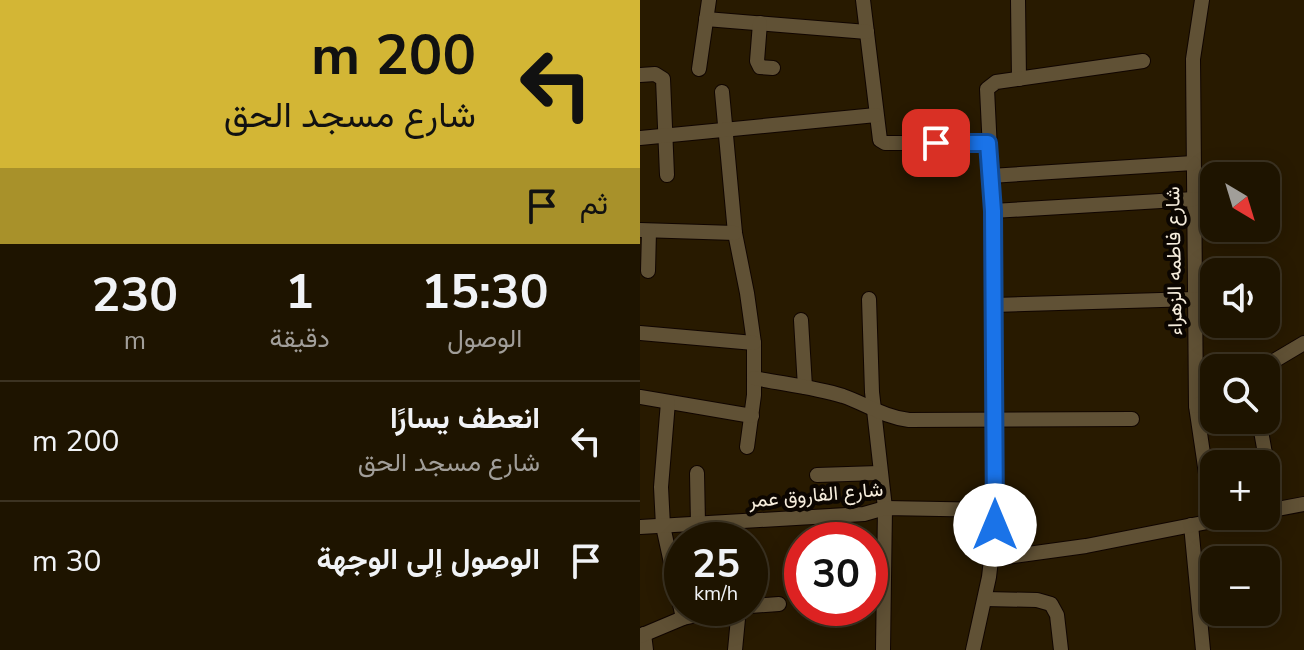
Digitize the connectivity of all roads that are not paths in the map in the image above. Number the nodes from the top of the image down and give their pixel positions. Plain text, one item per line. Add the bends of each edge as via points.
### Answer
1 (709, 0) edge
2 (863, 0) edge
3 (1018, 0) edge
4 (1202, 0) edge
5 (706, 19) junction
6 (760, 23) junction
7 (867, 32) junction
8 (1143, 61) dead end
9 (773, 68) dead end
10 (699, 69) dead end
11 (640, 75) edge
12 (1019, 79) junction
13 (722, 92) dead end
14 (876, 115) junction
15 (726, 130) junction
16 (665, 136) junction
17 (640, 138) edge
18 (988, 143) junction
19 (1193, 163) junction
20 (667, 175) dead end
21 (990, 176) junction
22 (1194, 199) junction
23 (993, 211) junction
24 (644, 230) edge
25 (735, 233) junction
26 (648, 271) dead end
27 (869, 299) dead end
28 (1195, 299) junction
29 (994, 305) junction
30 (801, 320) dead end
31 (640, 333) edge
32 (754, 343) junction
33 (1304, 343) edge
34 (1280, 357) edge
35 (754, 378) junction
36 (805, 387) junction
37 (640, 397) edge
38 (668, 402) junction
39 (1200, 404) edge
40 (1196, 406) junction
41 (877, 413) junction
42 (752, 416) junction
43 (996, 418) junction
44 (1132, 419) dead end
45 (747, 447) dead end
46 (1203, 450) edge
47 (697, 473) dead end
48 (879, 473) junction
49 (817, 475) dead end
50 (1304, 504) edge
51 (885, 508) junction
52 (1280, 508) edge
53 (995, 510) junction
54 (698, 522) edge
55 (731, 522) edge
56 (1200, 523) edge
57 (1191, 525) junction
58 (663, 526) junction
59 (640, 527) edge
60 (664, 531) edge
61 (992, 559) junction
62 (985, 599) junction
63 (779, 604) dead end
64 (768, 605) edge
65 (664, 626) edge
66 (737, 626) edge
67 (642, 635) edge
68 (970, 649) edge
69 (646, 650) edge
70 (735, 650) edge
71 (883, 650) edge
72 (1061, 650) edge
73 (1203, 650) edge

1 - 5 street
2 - 7 street
3 - 12 street
4 - 19 street, شارع فاطمه الزهراء via 1193,59
5 - 6 street
5 - 10 street
6 - 7 street
6 - 9 street via 757,61 760,67
7 - 14 street
8 - 12 street
11 - 16 street via 663,79
12 - 18 street via 987,89
13 - 15 street
14 - 15 street
14 - 18 street via 877,134 885,143
15 - 16 street
15 - 25 street
16 - 17 street
16 - 20 street
18 - 21 street
19 - 21 street
19 - 22 street, شارع فاطمه الزهراء
21 - 23 street
22 - 23 street
22 - 28 street, شارع فاطمه الزهراء
23 - 29 street
24 - 25 street
24 - 26 street
25 - 32 street
27 - 41 street
28 - 29 street
28 - 40 street, شارع فاطمه الزهراء
29 - 43 street
30 - 36 street
31 - 32 street
32 - 35 street
33 - 34 street
35 - 36 street
35 - 42 street
36 - 41 street via 845,397
37 - 38 street
38 - 42 street
38 - 58 street
39 - 40 street
40 - 46 street, شارع فاطمه الزهراء
41 - 43 street via 909,420
41 - 48 street
42 - 45 street
43 - 44 street
43 - 53 street
47 - 54 street
48 - 49 street
48 - 51 street
50 - 52 street
51 - 53 street, شارع الفاروق عمر
51 - 55 street, شارع الفاروق عمر via 864,514
51 - 71 street
53 - 61 street
56 - 57 street
57 - 61 street
57 - 73 street
58 - 59 street, شارع الفاروق عمر
58 - 60 street
61 - 62 street
62 - 68 street
62 - 72 street via 1051,604
63 - 64 street
65 - 67 street
66 - 70 street
67 - 69 street

